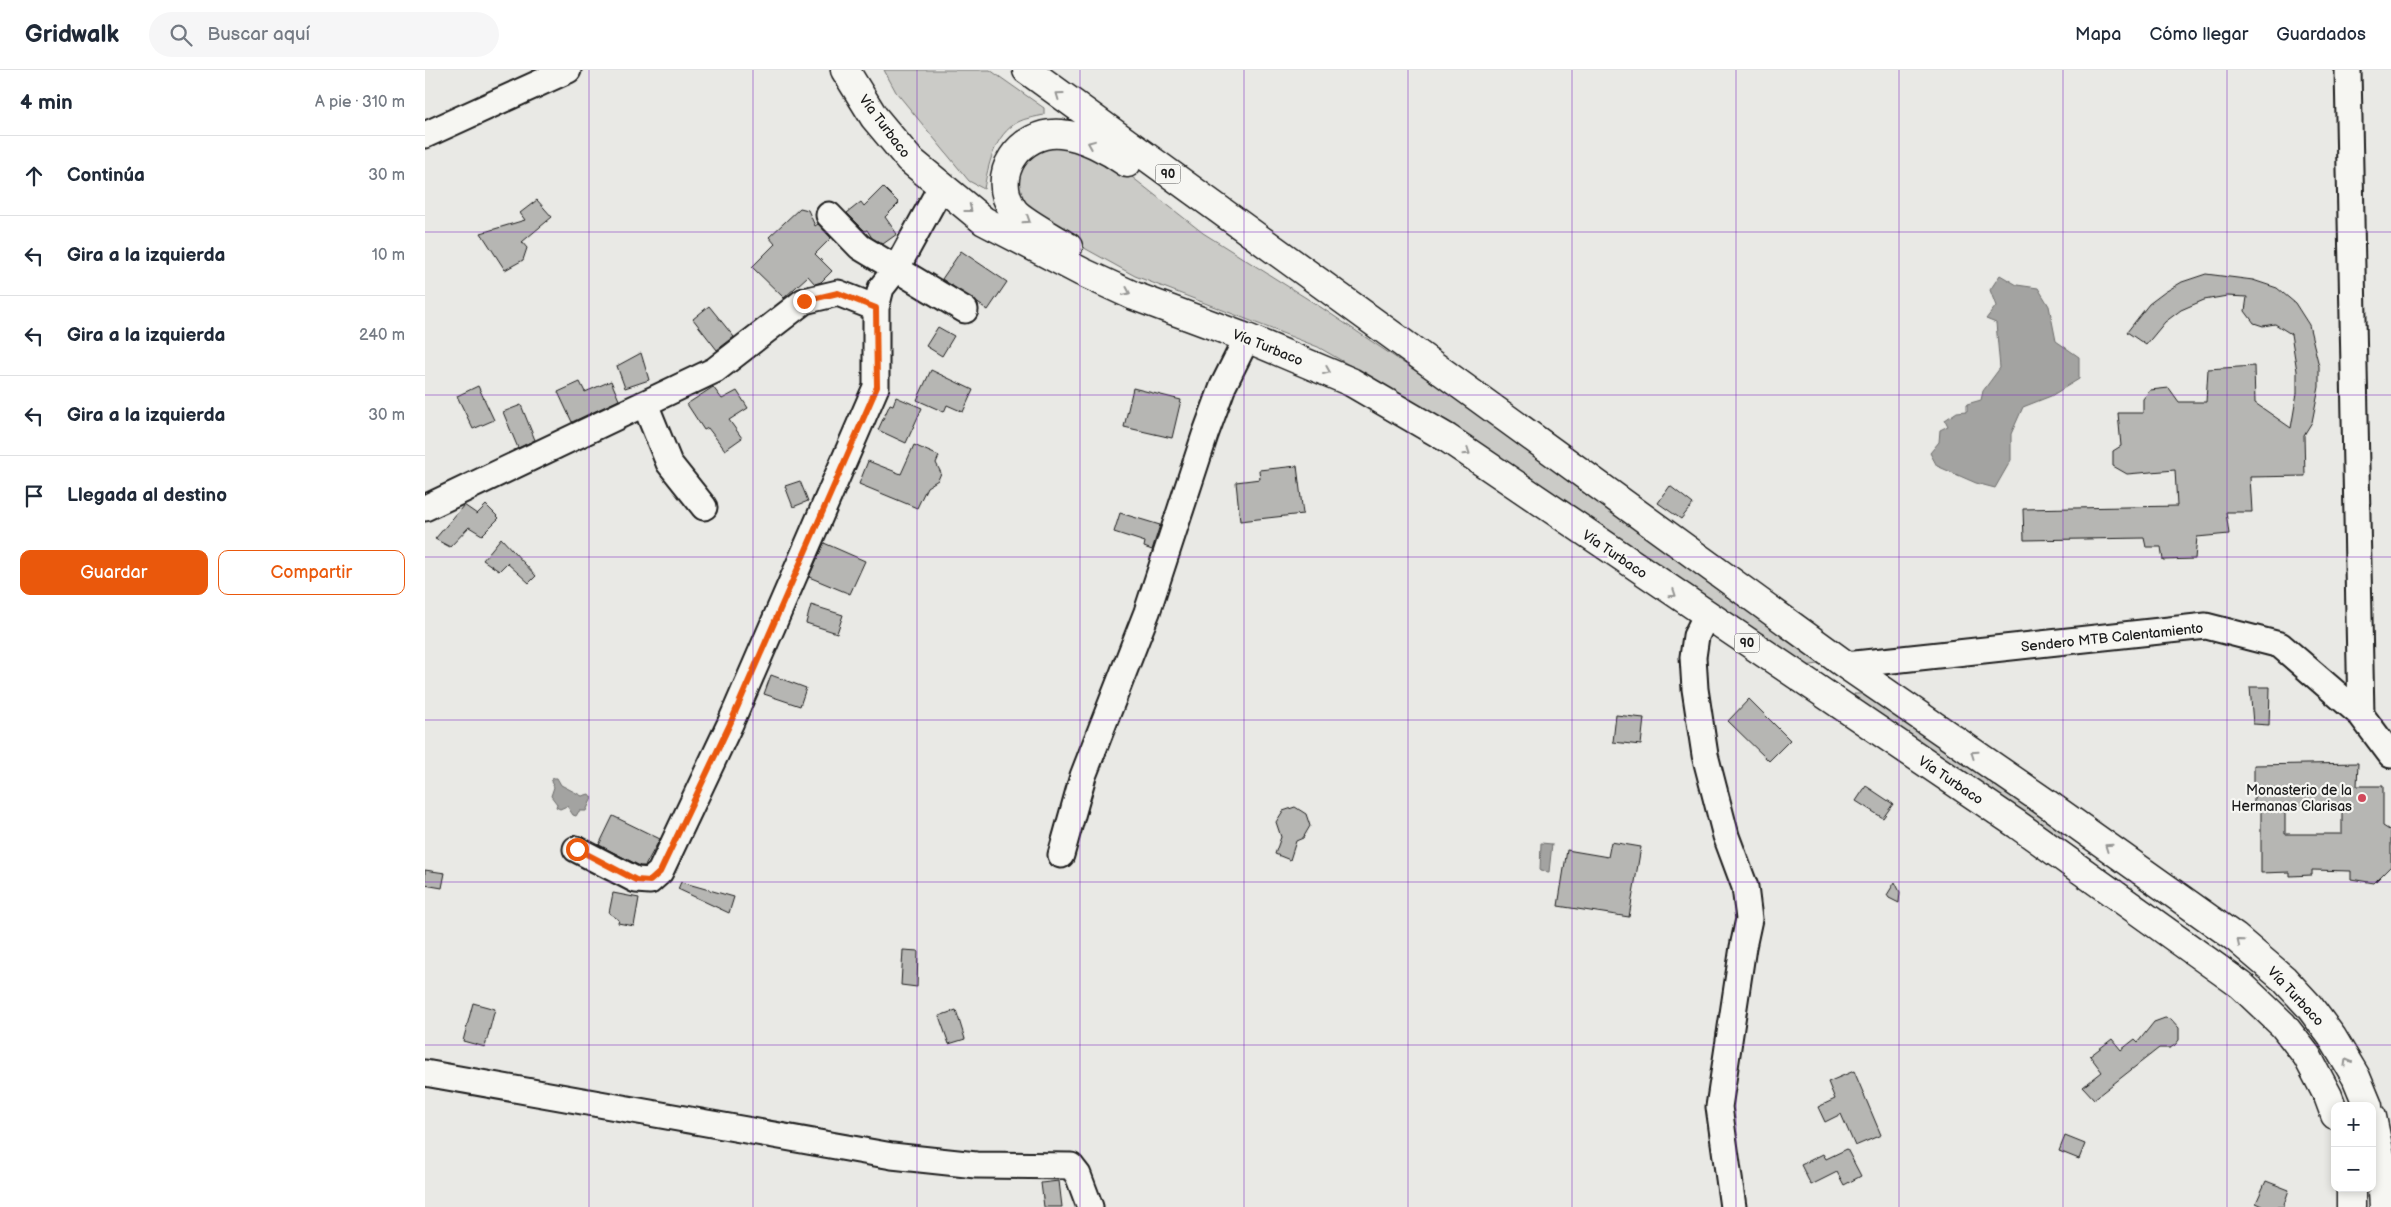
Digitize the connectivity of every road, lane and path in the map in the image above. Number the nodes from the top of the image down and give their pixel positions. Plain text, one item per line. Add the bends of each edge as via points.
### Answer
1 (568, 70) edge
2 (845, 70) edge
3 (1027, 70) edge
4 (2348, 70) edge
5 (425, 135) edge
6 (941, 187) junction
7 (829, 215) dead end
8 (896, 270) junction
9 (1083, 272) junction
10 (1311, 278) junction
11 (876, 308) junction
12 (965, 310) dead end
13 (1247, 338) junction
14 (645, 404) junction
15 (704, 506) dead end
16 (425, 508) edge
17 (1706, 616) junction
18 (1846, 665) junction
19 (2361, 714) junction
20 (2391, 755) edge
21 (577, 849) dead end
22 (1061, 855) dead end
23 (425, 1072) edge
24 (2366, 1102) edge
25 (2331, 1104) edge
26 (2376, 1136) edge
27 (2351, 1192) edge
28 (1089, 1207) edge
29 (1733, 1207) edge
30 (2351, 1207) edge
31 (2384, 1207) edge

1 - 5 street
2 - 6 highway, Vía Turbaco / 90 via 894,142
10 -> 3 highway, Vía Turbaco / 90
4 - 19 street
6 - 8 street
6 -> 9 highway, Vía Turbaco / 90 via 984,221
7 - 8 street via 860,247
8 - 11 street via 881,288
8 - 12 street
10 -> 9 highway via 1275,267 1117,156 1077,138 1044,134 1024,144 1014,154 1005,176 1005,190 1015,212 1070,249
9 -> 13 highway, Vía Turbaco / 90 via 1134,296
10 - 18 highway, Vía Turbaco / 90
11 - 14 street via 838,293 804,301 715,370
11 - 21 street via 877,387 745,689 660,872 650,881 636,880
13 -> 17 highway, Vía Turbaco / 90 via 1351,382 1447,438
13 - 22 street via 1223,386 1205,435 1147,612 1083,776
14 - 15 street via 669,463
14 - 16 street
17 - 25 highway, Vía Turbaco / 90 via 2018,825 2241,985 2283,1025 2307,1056
17 - 29 street via 1695,642 1695,689 1705,756 1726,836 1745,887 1749,919 1719,1107
18 - 19 street, Sendero MTB Calentamiento via 2206,626 2279,645
24 -> 18 highway, Vía Turbaco / 90 via 2333,1037 2309,1006 2260,958 2050,806
19 - 20 street, Sendero MTB Calentamiento
23 - 28 street via 892,1156 976,1165 1071,1166 1078,1175
26 - 31 highway
27 - 30 highway

